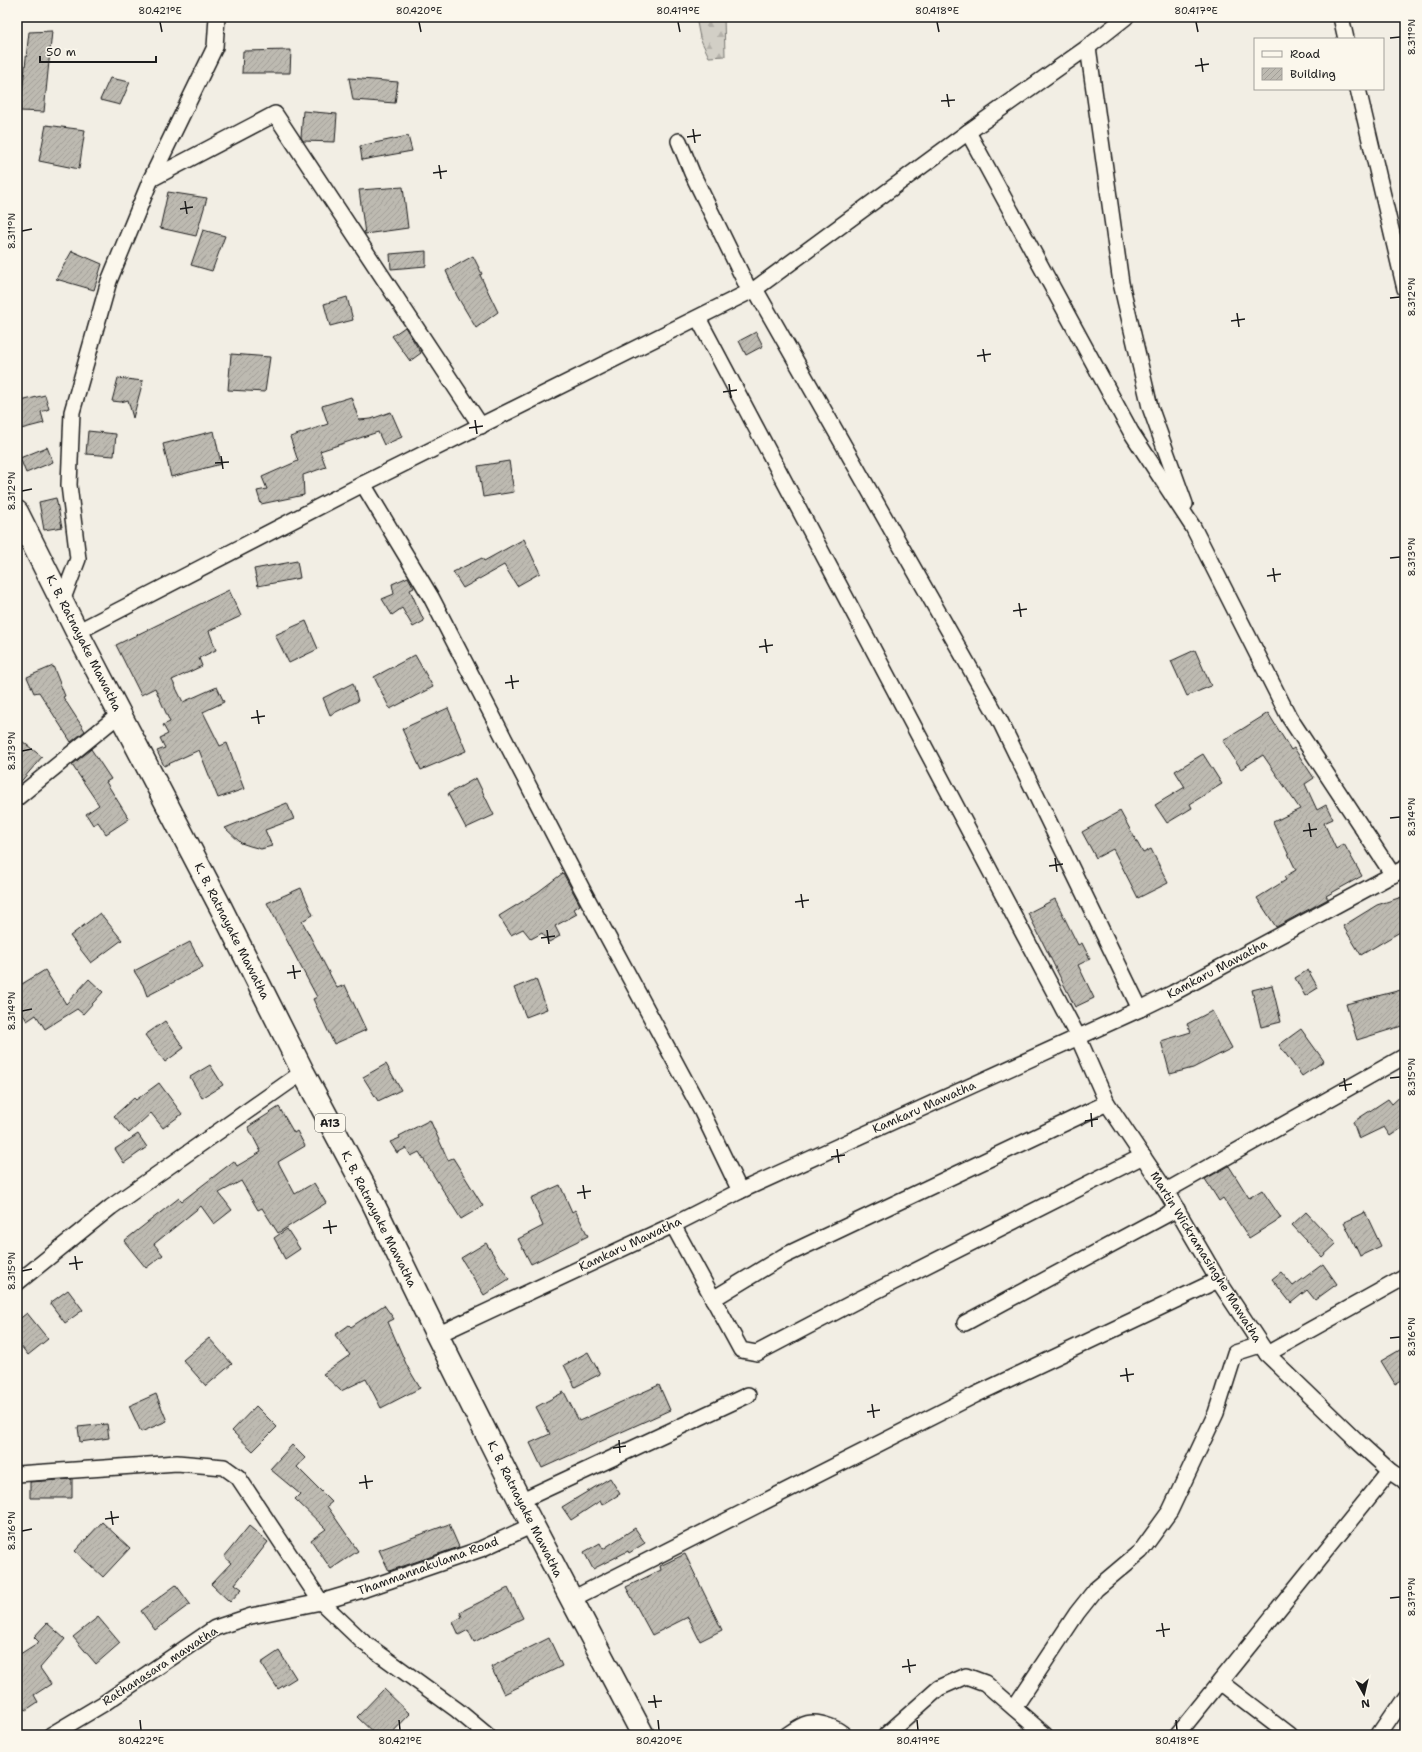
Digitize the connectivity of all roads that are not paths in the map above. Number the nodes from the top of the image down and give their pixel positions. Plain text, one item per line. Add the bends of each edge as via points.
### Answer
1 (217, 17) edge
2 (1126, 17) edge
3 (1341, 17) edge
4 (1346, 38) edge
5 (1088, 47) junction
6 (1358, 90) edge
7 (968, 132) junction
8 (679, 141) dead end
9 (151, 179) junction
10 (1405, 289) edge
11 (753, 291) junction
12 (698, 318) junction
13 (481, 426) junction
14 (363, 484) junction
15 (17, 512) edge
16 (1193, 528) junction
17 (62, 602) junction
18 (77, 632) junction
19 (120, 714) junction
20 (17, 798) edge
21 (1399, 872) edge
22 (1140, 1009) junction
23 (1078, 1037) junction
24 (1405, 1056) edge
25 (303, 1072) junction
26 (1107, 1103) junction
27 (1143, 1156) junction
28 (740, 1191) junction
29 (1166, 1191) junction
30 (1177, 1209) junction
31 (673, 1225) junction
32 (1405, 1277) edge
33 (1218, 1280) junction
34 (17, 1283) edge
35 (713, 1299) junction
36 (965, 1323) dead end
37 (437, 1335) junction
38 (1263, 1349) junction
39 (748, 1395) dead end
40 (1390, 1470) junction
41 (17, 1474) edge
42 (1405, 1481) edge
43 (520, 1501) junction
44 (533, 1525) junction
45 (572, 1598) junction
46 (321, 1602) junction
47 (1220, 1682) junction
48 (1405, 1697) edge
49 (1014, 1708) junction
50 (51, 1735) edge
51 (487, 1735) edge
52 (643, 1735) edge
53 (787, 1735) edge
54 (844, 1735) edge
55 (886, 1735) edge
56 (1044, 1735) edge
57 (1177, 1735) edge
58 (1288, 1735) edge
59 (1378, 1735) edge

1 - 9 street via 215,47
2 - 5 street
3 - 4 street
5 - 7 street
5 - 16 street via 1121,283 1150,407
6 - 10 street
7 - 11 street
7 - 16 street via 1130,432
8 - 11 street via 692,173
9 - 13 street via 275,114
9 - 17 street via 109,281 72,412 69,485 78,559
11 - 12 street
11 - 22 street via 1000,720
12 - 13 street
12 - 23 street, Martin Wickramasinghe Mawatha
13 - 14 street
14 - 18 street
14 - 28 street via 431,597 582,889 702,1112
15 - 17 highway, K. B. Ratnayake Mawatha / A13
16 - 21 street via 1289,717
17 - 18 highway, K. B. Ratnayake Mawatha / A13
18 - 19 highway, K. B. Ratnayake Mawatha / A13
19 - 20 street
19 - 25 highway, K. B. Ratnayake Mawatha / A13
21 - 22 street, Kamkaru Mawatha
22 - 23 street, Kamkaru Mawatha
23 - 26 street, Martin Wickramasinghe Mawatha
23 - 28 street, Kamkaru Mawatha
24 - 29 street
25 - 34 street via 112,1207
25 - 37 highway, K. B. Ratnayake Mawatha / A13 via 372,1201
26 - 27 street, Martin Wickramasinghe Mawatha
26 - 35 street via 784,1256
27 - 29 street, Martin Wickramasinghe Mawatha
27 - 35 street via 757,1353 741,1350
28 - 31 street, Kamkaru Mawatha
29 - 30 street, Martin Wickramasinghe Mawatha
30 - 33 street, Martin Wickramasinghe Mawatha
30 - 36 street
31 - 35 street
31 - 37 street, Kamkaru Mawatha
32 - 38 street
33 - 38 street, Martin Wickramasinghe Mawatha
33 - 45 street via 975,1394
37 - 43 highway, K. B. Ratnayake Mawatha / A13
38 - 40 street, Martin Wickramasinghe Mawatha
38 - 49 street via 1235,1352 1216,1413 1170,1511 1141,1551 1096,1589 1077,1613
39 - 43 street
40 - 42 street, Martin Wickramasinghe Mawatha
40 - 47 street
41 - 46 street via 178,1463 224,1467 238,1477
43 - 44 highway, K. B. Ratnayake Mawatha / A13
44 - 45 highway, K. B. Ratnayake Mawatha / A13
44 - 46 street, Thammannakulama Road via 481,1549
45 - 52 highway, K. B. Ratnayake Mawatha / A13
46 - 50 street, Rathanasara mawatha via 251,1616 215,1628 103,1704
46 - 51 street via 363,1642
47 - 57 street
47 - 58 street
48 - 59 street
49 - 55 street via 985,1683 966,1676 939,1688
49 - 56 street
53 - 54 street via 801,1726 818,1722

